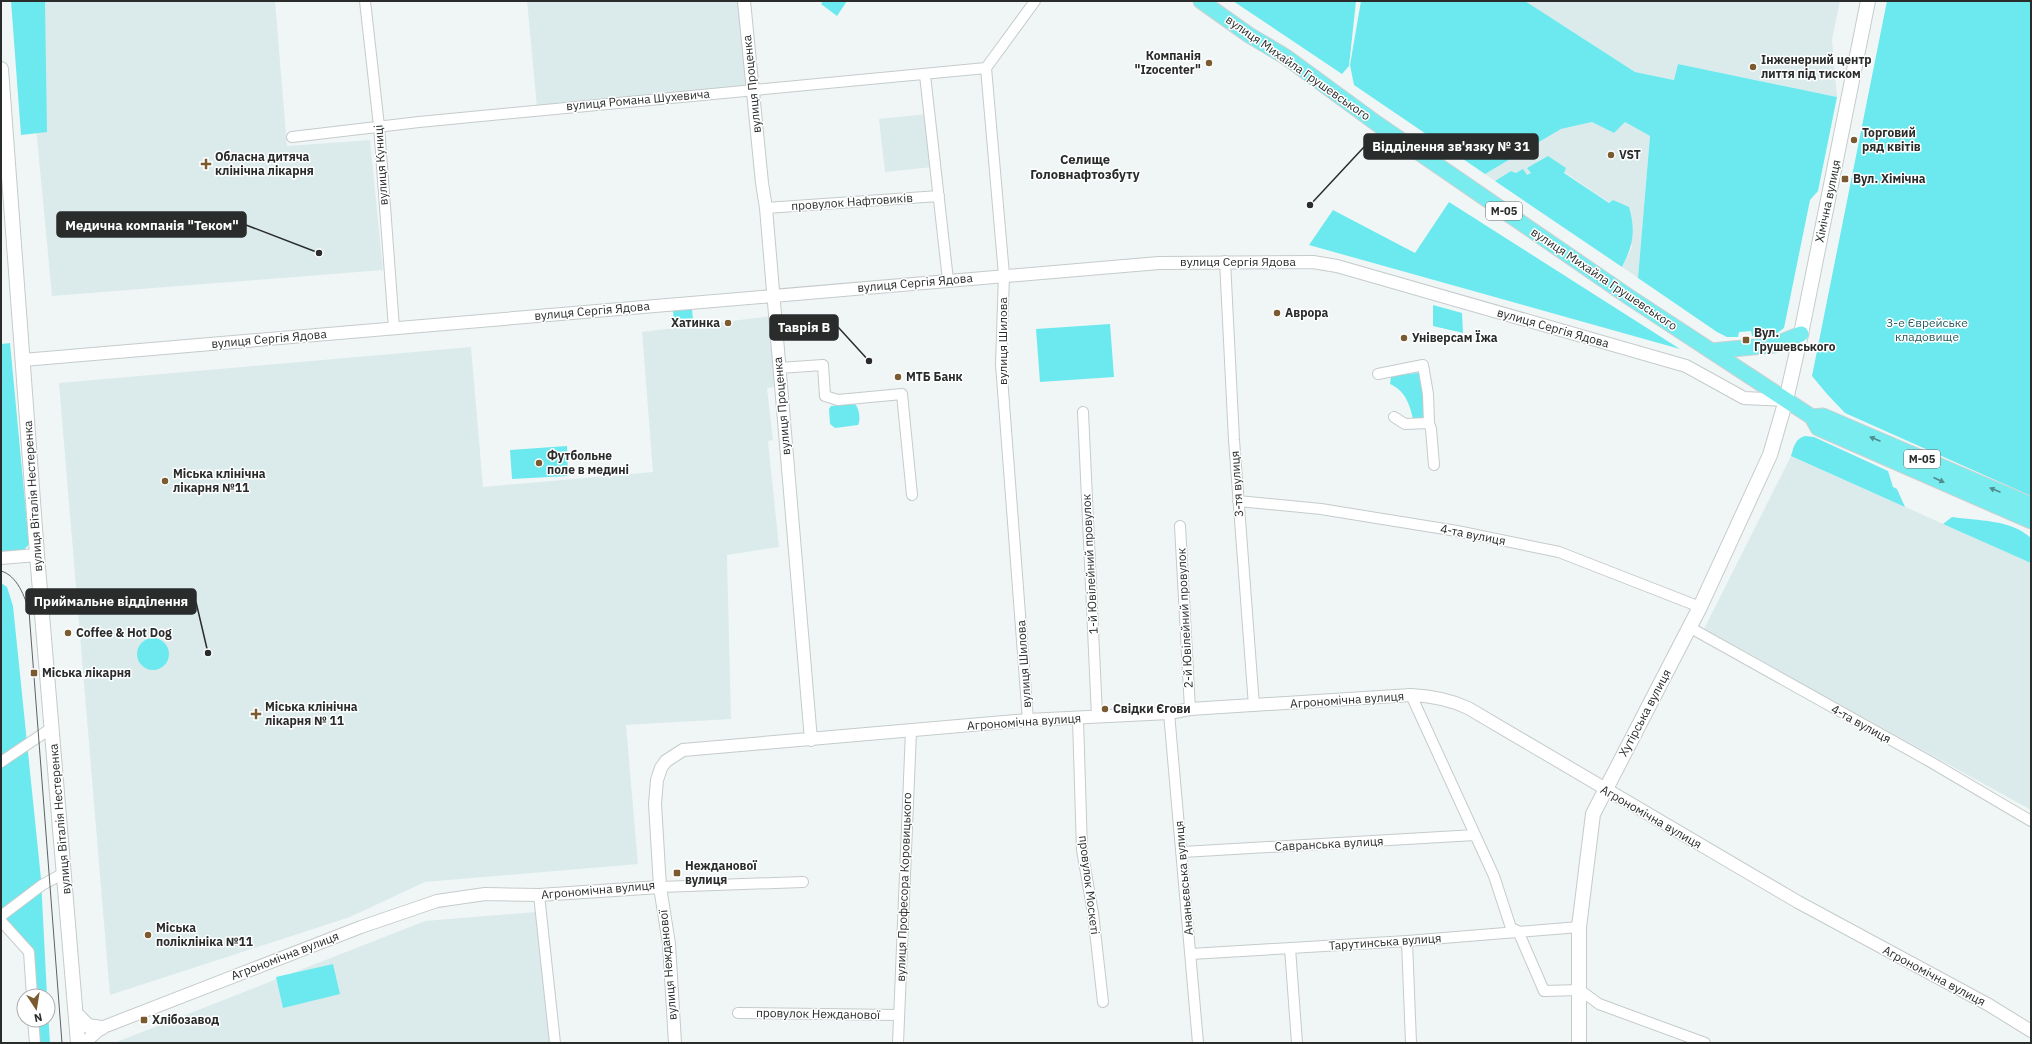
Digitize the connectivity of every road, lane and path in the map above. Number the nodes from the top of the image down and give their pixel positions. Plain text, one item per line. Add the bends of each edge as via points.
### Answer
1 (365, 1) edge
2 (744, 1) edge
3 (1035, 1) edge
4 (1201, 1) edge
5 (1868, 1) edge
6 (986, 68) junction
7 (1, 69) edge
8 (925, 75) junction
9 (754, 90) junction
10 (378, 126) junction
11 (292, 137) dead end
12 (938, 196) junction
13 (766, 208) junction
14 (1226, 261) junction
15 (1004, 275) junction
16 (948, 280) junction
17 (772, 297) junction
18 (394, 328) junction
19 (1801, 334) junction
20 (1711, 351) junction
21 (23, 360) junction
22 (779, 368) junction
23 (1378, 374) dead end
24 (1786, 400) junction
25 (1083, 412) dead end
26 (1394, 417) dead end
27 (1812, 417) junction
28 (1429, 423) junction
29 (1434, 465) dead end
30 (912, 495) dead end
31 (1238, 501) junction
32 (2031, 505) edge
33 (2031, 522) edge
34 (1180, 526) dead end
35 (37, 555) junction
36 (1, 558) edge
37 (1700, 607) junction
38 (1690, 627) junction
39 (1412, 696) junction
40 (1254, 706) junction
41 (1190, 709) junction
42 (1170, 713) junction
43 (1097, 716) junction
44 (1078, 718) junction
45 (1028, 720) junction
46 (53, 727) junction
47 (911, 731) junction
48 (811, 740) junction
49 (1, 762) edge
50 (1605, 789) junction
51 (2031, 821) edge
52 (1475, 835) junction
53 (1183, 852) junction
54 (64, 873) junction
55 (803, 882) dead end
56 (660, 887) junction
57 (539, 895) junction
58 (1, 916) edge
59 (1, 921) edge
60 (1580, 927) junction
61 (1518, 931) junction
62 (1406, 941) junction
63 (1290, 948) junction
64 (1191, 954) junction
65 (31, 988) edge
66 (1580, 990) junction
67 (1103, 1002) dead end
68 (738, 1013) dead end
69 (76, 1014) junction
70 (899, 1015) junction
71 (34, 1028) edge
72 (101, 1028) junction
73 (2031, 1031) edge
74 (35, 1043) edge
75 (78, 1043) edge
76 (84, 1043) edge
77 (555, 1043) edge
78 (675, 1043) edge
79 (898, 1043) edge
80 (1198, 1043) edge
81 (1296, 1043) edge
82 (1411, 1043) edge
83 (1579, 1043) edge
84 (1705, 1043) edge

1 - 10 street, вулиця Куниці
2 - 9 street, вулиця Проценка
3 - 6 street
4 - 20 main road, вулиця Михайла Грушевського / М-05
5 - 19 main road, Хімічна вулиця
6 - 8 street, вулиця Романа Шухевича
6 - 15 street, вулиця Шилова
7 - 21 main road, вулиця Віталія Нестеренка
8 - 9 street, вулиця Романа Шухевича
8 - 12 street
9 - 10 street, вулиця Романа Шухевича
9 - 13 street, вулиця Проценка
10 - 11 street, вулиця Романа Шухевича
10 - 18 street, вулиця Куниці
12 - 13 street, провулок Нафтовиків
12 - 16 street
13 - 17 street, вулиця Проценка
14 - 15 street, вулиця Сергія Ядова via 1159,262
14 - 24 street, вулиця Сергія Ядова via 1313,262 1337,266 1686,366 1744,398
14 - 31 street, 3-тя вулиця
15 - 16 street, вулиця Сергія Ядова
15 - 45 street, вулиця Шилова via 1001,364
16 - 17 street, вулиця Сергія Ядова
17 - 18 street, вулиця Сергія Ядова
17 - 22 street, вулиця Проценка
18 - 21 street, вулиця Сергія Ядова
19 - 20 main road via 1774,345
19 - 24 main road, Хімічна вулиця
20 - 24 main road, вулиця Михайла Грушевського / М-05
21 - 35 main road, вулиця Віталія Нестеренка
22 - 30 street via 823,365 825,396 838,400 902,394
22 - 48 street, вулиця Проценка
23 - 28 street via 1423,365
24 - 27 main road, вулиця Михайла Грушевського / М-05
24 - 37 main road, Хутірська вулиця via 1770,455
25 - 43 street, 1-й Ювілейний провулок
26 - 28 street via 1405,424
32 -> 27 main road, М-05 via 1823,416
27 -> 33 main road, М-05 via 1818,428
28 - 29 street
31 - 37 street, 4-та вулиця via 1321,509 1457,531 1559,552
31 - 40 street, 3-тя вулиця
34 - 41 street, 2-й Ювілейний провулок
35 - 36 street
35 - 46 main road, вулиця Віталія Нестеренка
37 - 38 main road, Хутірська вулиця
38 - 50 main road, Хутірська вулиця
38 - 51 street, 4-та вулиця
39 - 40 street, Агрономічна вулиця
39 - 50 street, Агрономічна вулиця via 1432,696 1468,708
39 - 52 street
40 - 41 street, Агрономічна вулиця
41 - 42 street, Агрономічна вулиця
42 - 43 street, Агрономічна вулиця
42 - 53 street, Ананьєвська вулиця
43 - 44 street, Агрономічна вулиця
44 - 45 street, Агрономічна вулиця
44 - 67 street, провулок Москеті via 1082,850 1093,913
45 - 47 street, Агрономічна вулиця
46 - 49 street
46 - 54 main road, вулиця Віталія Нестеренка
47 - 48 street, Агрономічна вулиця
47 - 70 street, вулиця Професора Коровицького
48 - 56 street, Агрономічна вулиця via 694,748 683,750 666,761 658,780 655,804
50 - 60 main road, Хутірська вулиця via 1593,814
50 - 73 street, Агрономічна вулиця via 1798,902 1989,1005
52 - 53 street, Савранська вулиця
52 - 61 street via 1494,876 1511,928
53 - 64 street, Ананьєвська вулиця
54 - 58 street via 42,885
54 - 69 main road, вулиця Віталія Нестеренка
55 - 56 street
56 - 57 street, Агрономічна вулиця
56 - 78 street, вулиця Нежданової via 669,944
57 - 72 street, Агрономічна вулиця via 485,894 437,901 361,927
57 - 77 street
59 - 65 street via 29,952
60 - 61 street, Тарутинська вулиця
60 - 66 main road, Хутірська вулиця
61 - 62 street, Тарутинська вулиця
61 - 66 street via 1544,990
62 - 63 street, Тарутинська вулиця
62 - 82 street
63 - 64 street, Тарутинська вулиця
63 - 81 street
64 - 80 street, Ананьєвська вулиця
66 - 83 main road, Хутірська вулиця
66 - 84 street via 1599,1004
68 - 70 street, провулок Нежданової
69 - 72 main road via 88,1026
69 - 75 main road, вулиця Віталія Нестеренка
70 - 79 street, вулиця Професора Коровицького
71 - 74 street
72 - 76 street, Агрономічна вулиця

